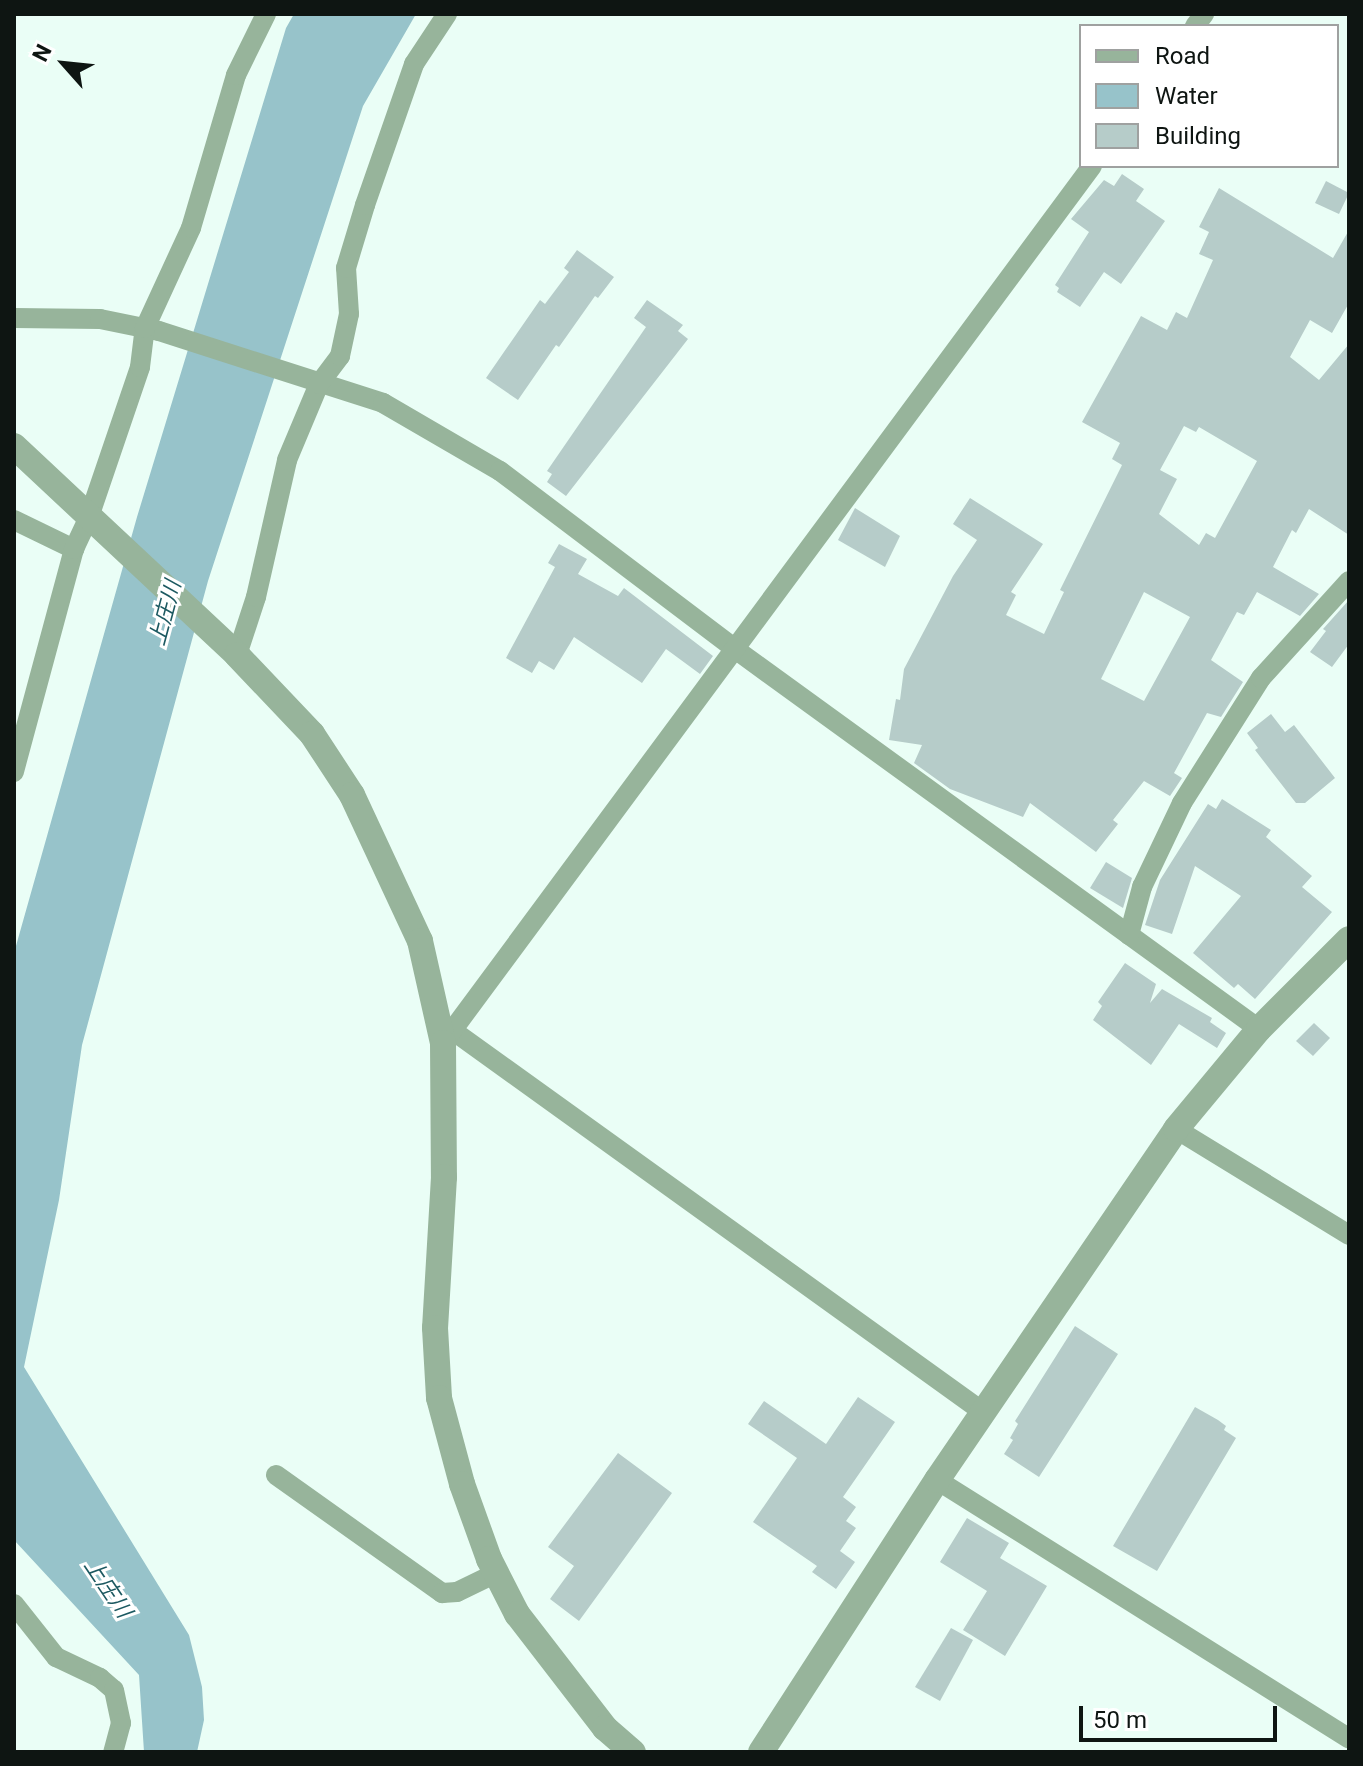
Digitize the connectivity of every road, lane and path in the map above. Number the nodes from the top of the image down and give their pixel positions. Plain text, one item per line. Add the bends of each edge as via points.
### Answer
1 (266, 14) edge
2 (447, 14) edge
3 (1091, 168) edge
4 (14, 318) edge
5 (152, 330) junction
6 (319, 384) junction
7 (14, 446) edge
8 (89, 517) junction
9 (14, 520) edge
10 (74, 549) junction
11 (1349, 581) edge
12 (735, 649) junction
13 (237, 655) junction
14 (14, 772) edge
15 (1129, 935) junction
16 (1349, 939) edge
17 (1259, 1029) junction
18 (448, 1036) junction
19 (1176, 1129) junction
20 (1349, 1235) edge
21 (983, 1412) junction
22 (276, 1475) dead end
23 (937, 1480) junction
24 (496, 1573) junction
25 (14, 1604) edge
26 (1349, 1738) edge
27 (113, 1752) edge
28 (633, 1752) edge
29 (761, 1752) edge

1 - 5 street via 236,75 191,228
2 - 6 street via 414,64 399,106 346,268 349,314 340,356
3 - 12 street
4 - 5 street via 100,319
5 - 6 street
5 - 8 street
6 - 12 street via 383,403 500,471
6 - 13 street via 287,460
7 - 8 street
8 - 10 street
8 - 13 street
9 - 10 street
10 - 14 street
11 - 15 street via 1261,678 1182,803 1142,887
12 - 15 street
12 - 18 street
13 - 18 street via 312,734 352,795 420,941
15 - 17 street
16 - 17 street
17 - 19 street
18 - 21 street
18 - 24 street via 435,1328 439,1398 462,1484
19 - 20 street
19 - 21 street
21 - 23 street
22 - 24 street via 442,1593 457,1592
23 - 26 street
23 - 29 street
24 - 28 street via 517,1614 551,1660 605,1728
25 - 27 street via 56,1657 114,1690 121,1723

